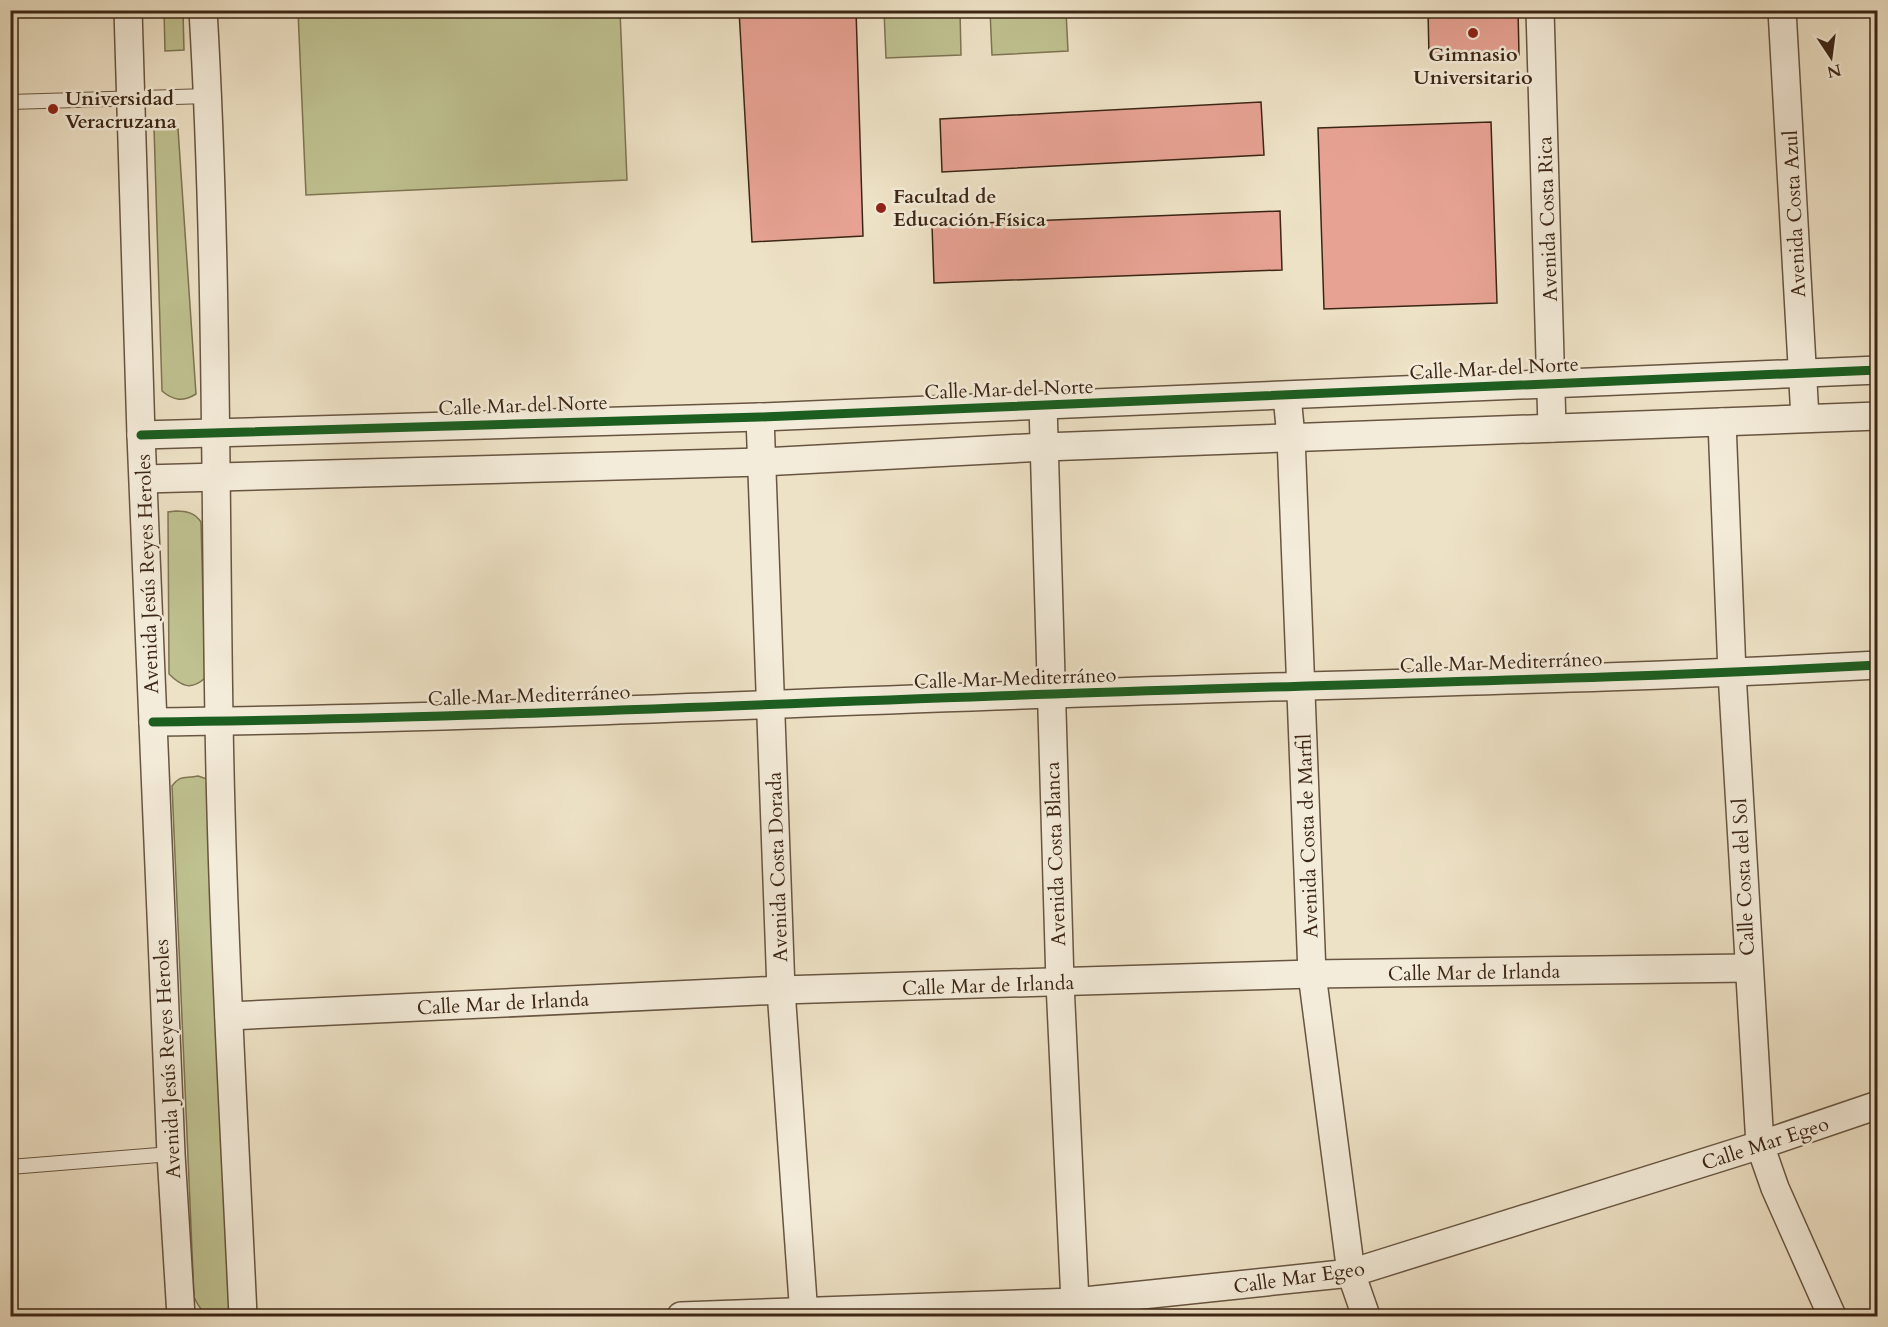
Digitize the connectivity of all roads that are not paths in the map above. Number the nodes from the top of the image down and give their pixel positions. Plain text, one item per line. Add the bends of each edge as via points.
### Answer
1 (128, 10) edge
2 (203, 10) edge
3 (1540, 10) edge
4 (1782, 10) edge
5 (208, 96) junction
6 (131, 97) junction
7 (10, 102) edge
8 (1878, 370) edge
9 (1802, 374) junction
10 (1552, 383) junction
11 (1287, 396) junction
12 (1043, 405) junction
13 (1878, 416) edge
14 (760, 417) junction
15 (1805, 418) junction
16 (1722, 422) junction
17 (1552, 428) junction
18 (216, 432) junction
19 (141, 435) junction
20 (1291, 437) junction
21 (1044, 447) junction
22 (761, 462) junction
23 (217, 477) junction
24 (144, 478) junction
25 (1878, 665) edge
26 (1731, 673) junction
27 (1301, 686) junction
28 (1050, 694) junction
29 (772, 706) junction
30 (153, 722) junction
31 (219, 722) junction
32 (1748, 968) junction
33 (1312, 974) junction
34 (1060, 983) junction
35 (781, 990) junction
36 (229, 1016) junction
37 (1878, 1105) edge
38 (1760, 1146) junction
39 (171, 1154) junction
40 (10, 1167) edge
41 (1351, 1273) junction
42 (1075, 1302) junction
43 (804, 1315) edge
44 (181, 1317) edge
45 (243, 1317) edge
46 (681, 1317) edge
47 (1366, 1317) edge
48 (1832, 1317) edge

1 - 6 street, Avenida Jesús Reyes Heroles
2 - 5 street
3 - 10 street, Avenida Costa Rica
4 - 9 street, Avenida Costa Azul
5 - 6 lane
5 - 18 street
6 - 7 lane
6 - 19 street, Avenida Jesús Reyes Heroles
8 - 9 street, Calle Mar del Norte
9 - 10 street, Calle Mar del Norte
9 - 15 street, Avenida Costa Azul
10 - 11 street, Calle Mar del Norte
10 - 17 street, Avenida Costa Rica
11 - 12 street, Calle Mar del Norte
11 - 20 street, Avenida Costa de Marfil
12 - 14 street, Calle Mar del Norte
12 - 21 street, Avenida Costa Blanca
13 - 15 street
14 - 18 street, Calle Mar del Norte
14 - 22 street, Avenida Costa Dorada
15 - 16 street
16 - 17 street
16 - 26 street, Calle Costa del Sol
17 - 20 street
18 - 19 street, Calle Mar del Norte
18 - 23 street
19 - 24 street, Avenida Jesús Reyes Heroles
20 - 21 street
20 - 27 street, Avenida Costa de Marfil
21 - 22 street
21 - 28 street, Avenida Costa Blanca
22 - 23 street
22 - 29 street, Avenida Costa Dorada
23 - 24 street
23 - 31 street
24 - 30 street, Avenida Jesús Reyes Heroles
25 - 26 street, Calle Mar Mediterráneo
26 - 27 street, Calle Mar Mediterráneo
26 - 32 street, Calle Costa del Sol
27 - 28 street, Calle Mar Mediterráneo
27 - 33 street, Avenida Costa de Marfil
28 - 29 street, Calle Mar Mediterráneo
28 - 34 street, Avenida Costa Blanca
29 - 31 street, Calle Mar Mediterráneo
29 - 35 street, Avenida Costa Dorada
30 - 31 street, Calle Mar Mediterráneo
30 - 39 street, Avenida Jesús Reyes Heroles
31 - 36 street
32 - 33 street, Calle Mar de Irlanda
32 - 38 street, Calle Costa del Sol
33 - 34 street, Calle Mar de Irlanda
33 - 41 street, Avenida Costa de Marfil
34 - 35 street, Calle Mar de Irlanda
34 - 42 street, Avenida Costa Blanca
35 - 36 street, Calle Mar de Irlanda
35 - 43 street, Avenida Costa Dorada
36 - 45 street
37 - 38 street, Calle Mar Egeo
38 - 41 street, Calle Mar Egeo
38 - 48 street, Calle Costa del Sol
39 - 40 lane
39 - 44 street, Avenida Jesús Reyes Heroles
41 - 42 street, Calle Mar Egeo
41 - 47 street, Avenida Costa de Marfil
42 - 43 street, Calle Mar Egeo
43 - 46 street, Calle Mar Egeo

